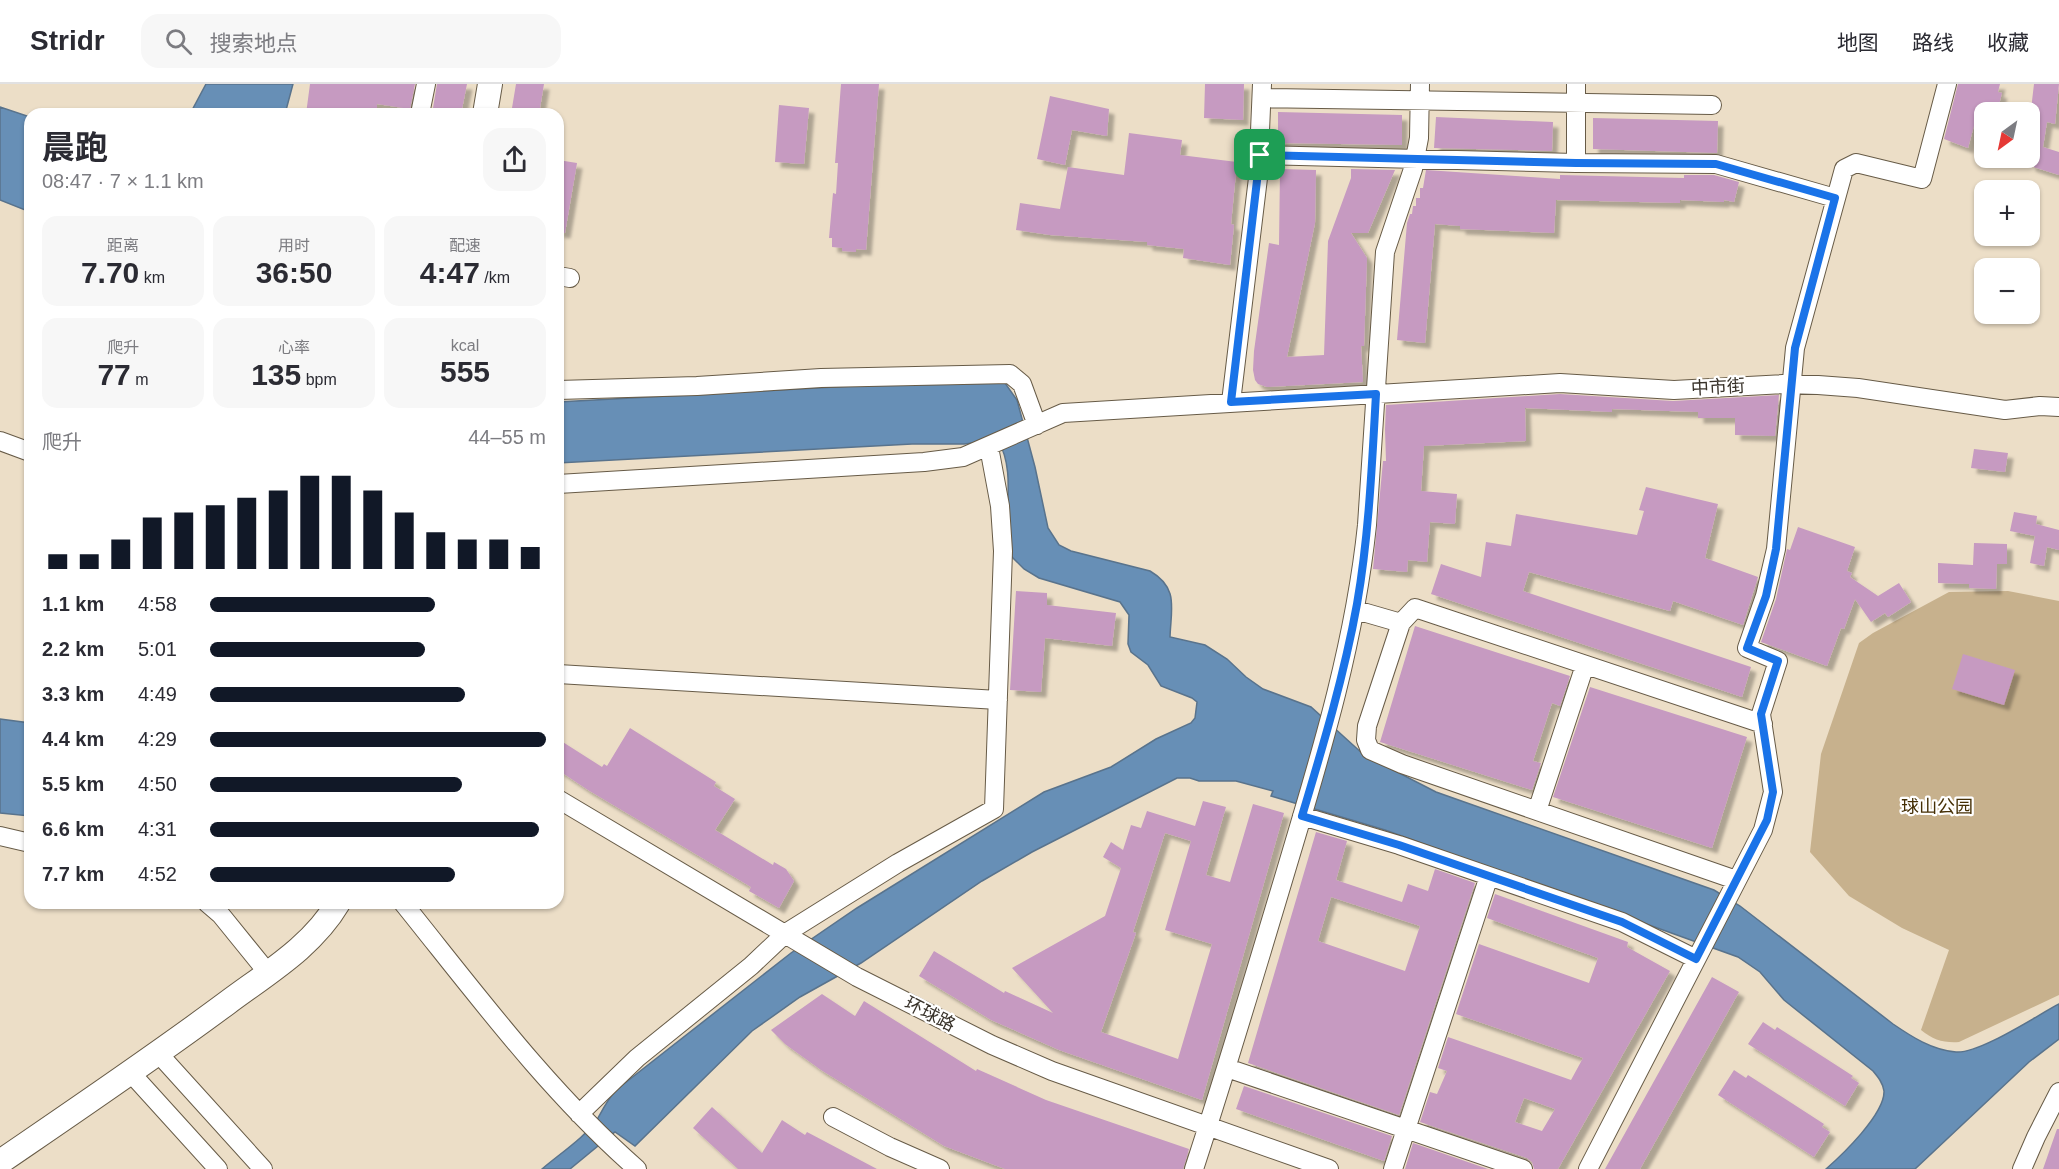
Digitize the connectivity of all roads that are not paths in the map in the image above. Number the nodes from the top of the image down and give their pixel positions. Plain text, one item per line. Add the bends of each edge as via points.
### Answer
1 (426, 84) edge
2 (490, 84) edge
3 (1576, 84) edge
4 (1947, 84) edge
5 (1262, 91) edge
6 (1420, 92) edge
7 (1576, 103) junction
8 (1712, 105) dead end
9 (421, 108) edge
10 (486, 108) edge
11 (1260, 155) junction
12 (1415, 159) junction
13 (1576, 163) junction
14 (1835, 198) junction
15 (1793, 384) junction
16 (564, 390) edge
17 (1376, 394) junction
18 (1231, 402) junction
19 (2059, 407) edge
20 (1034, 426) junction
21 (0, 441) edge
22 (992, 446) junction
23 (24, 450) edge
24 (564, 484) edge
25 (1356, 610) junction
26 (1401, 623) junction
27 (1585, 665) junction
28 (564, 674) edge
29 (998, 700) junction
30 (1763, 724) junction
31 (564, 803) edge
32 (1537, 811) junction
33 (1303, 815) junction
34 (0, 836) edge
35 (24, 842) edge
36 (1489, 876) junction
37 (1733, 887) junction
38 (216, 909) edge
39 (334, 909) edge
40 (408, 909) edge
41 (790, 935) junction
42 (1698, 954) junction
43 (268, 973) junction
44 (158, 1053) junction
45 (1227, 1068) junction
46 (130, 1072) junction
47 (2059, 1092) edge
48 (833, 1117) dead end
49 (583, 1118) junction
50 (1208, 1126) junction
51 (1406, 1129) junction
52 (0, 1162) edge
53 (218, 1169) edge
54 (263, 1169) edge
55 (637, 1169) edge
56 (940, 1169) edge
57 (1194, 1169) edge
58 (1329, 1169) edge
59 (1393, 1169) edge
60 (1523, 1169) edge
61 (1588, 1169) edge
62 (2022, 1169) edge

1 - 9 street
2 - 10 main road
3 - 7 street
4 - 14 street via 1922,179 1856,163 1844,169
5 - 6 street
5 - 11 street
6 - 7 street
6 - 12 street
7 - 8 street
7 - 13 street
11 - 12 street
11 - 18 street
12 - 13 street
12 - 17 street via 1385,252
13 - 14 street via 1716,164
14 - 15 street via 1801,320
15 - 17 street, 中市街 via 1674,390 1560,383
15 - 19 street, 中市街 via 1858,388 2005,410
15 - 30 street via 1776,549 1766,596 1747,648 1778,661 1761,714
16 - 20 street via 1010,374 1022,384
17 - 18 street, 中市街
17 - 25 street via 1367,525
18 - 20 street, 中市街 via 1063,413
20 - 22 street, 中市街
21 - 23 street
22 - 24 street, 中市街 via 963,457 924,462
22 - 29 street via 1004,551
25 - 26 street
25 - 33 street
26 - 27 street via 1415,608
26 - 32 street via 1367,726 1368,747 1402,765
27 - 30 street
27 - 32 street
28 - 29 street
29 - 41 street via 994,809 898,863
30 - 37 street via 1773,792 1771,806
31 - 41 street, 环球路
32 - 37 street
33 - 36 street
33 - 45 street
34 - 35 street
36 - 42 street via 1622,922
36 - 51 street
37 - 42 street
38 - 43 street
39 - 43 main road via 312,938
40 - 49 street via 530,1061
41 - 49 street via 637,1058
41 - 50 street, 环球路 via 857,976 992,1045 1052,1071
42 - 61 street
43 - 44 main road
44 - 46 main road
44 - 54 street
45 - 50 street
45 - 51 street
46 - 52 main road
46 - 53 street
47 - 62 street
48 - 56 street
49 - 55 street
50 - 57 street
50 - 58 street, 环球路
51 - 59 street
51 - 60 street

